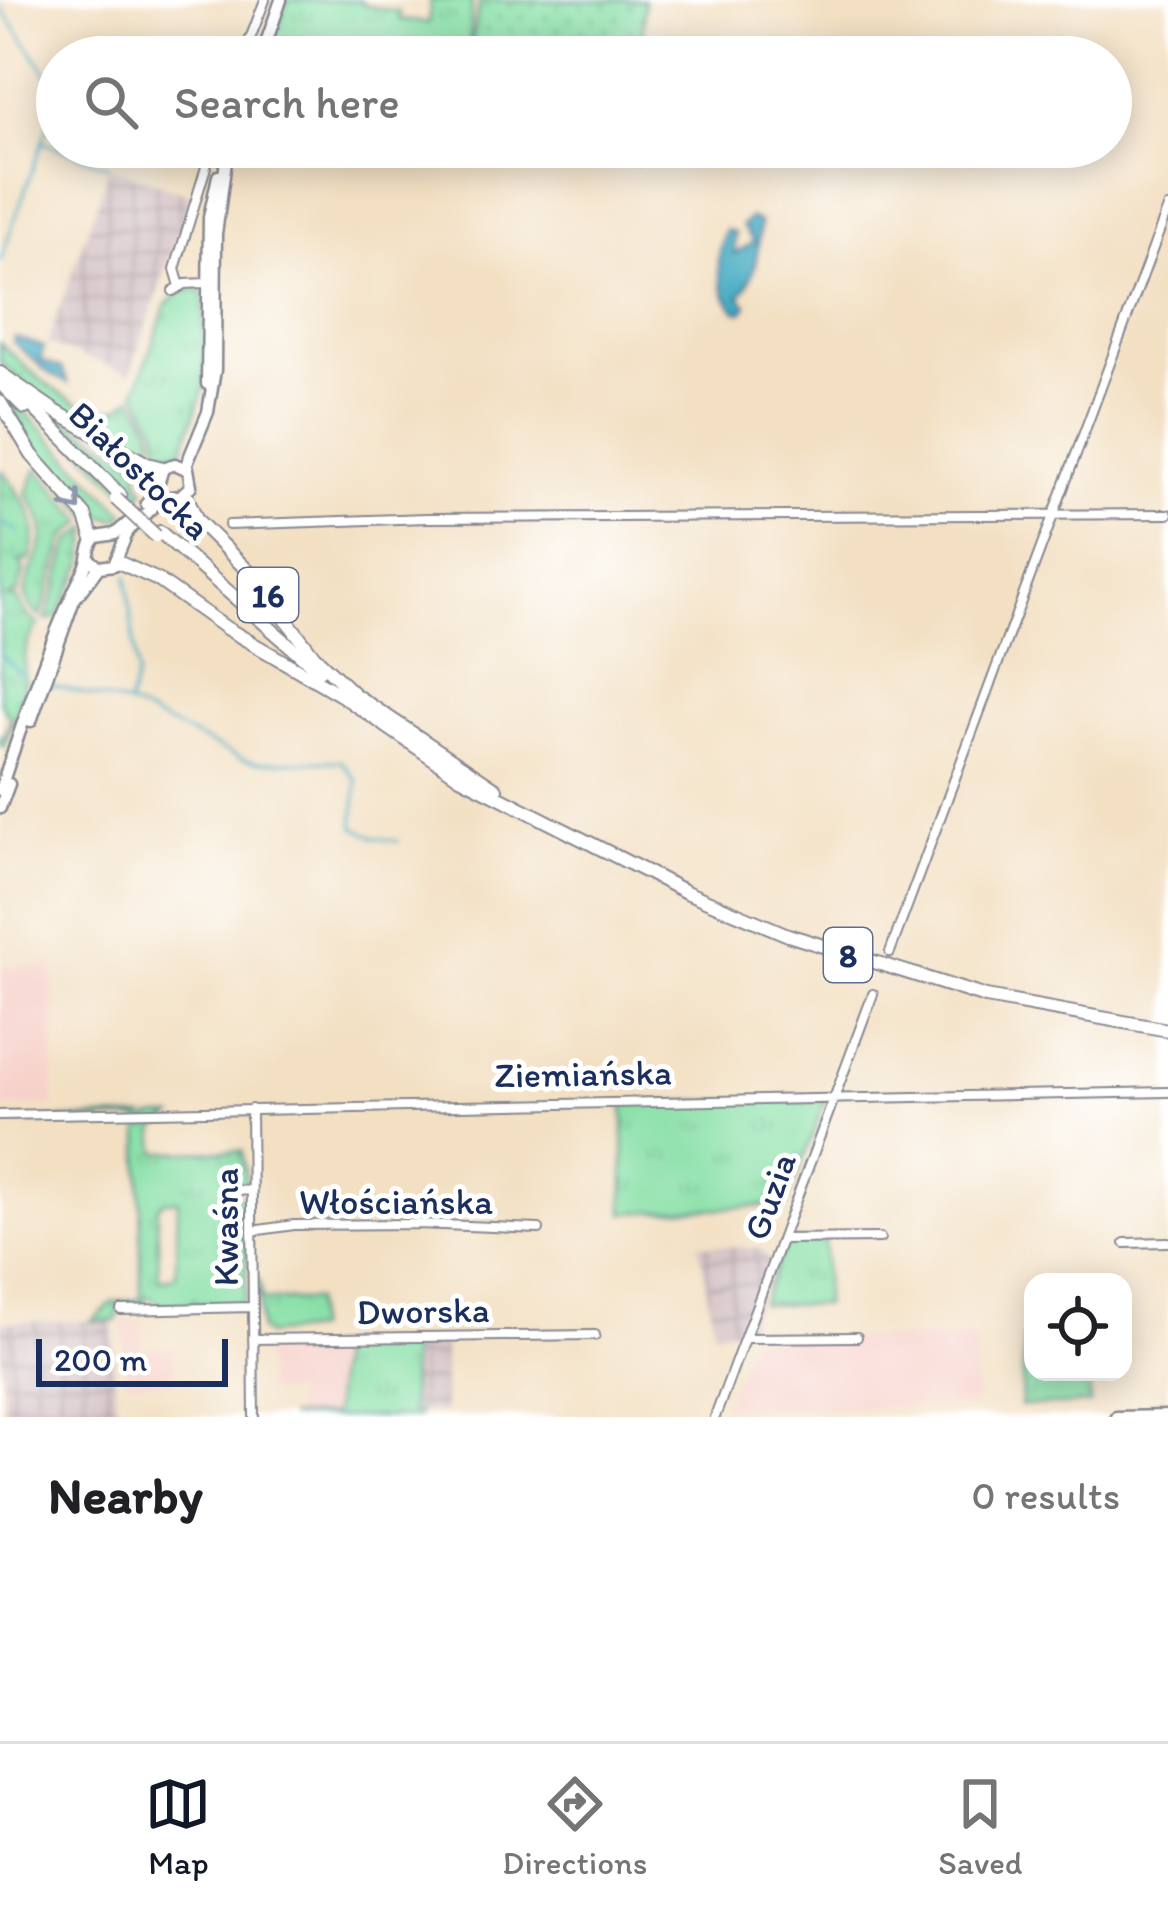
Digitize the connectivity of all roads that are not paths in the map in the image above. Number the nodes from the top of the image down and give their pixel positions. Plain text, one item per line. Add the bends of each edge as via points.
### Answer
1 (265, 0) edge
2 (281, 0) edge
3 (251, 36) edge
4 (268, 36) edge
5 (206, 168) edge
6 (225, 168) edge
7 (1168, 208) edge
8 (211, 282) junction
9 (0, 374) edge
10 (0, 383) edge
11 (0, 402) edge
12 (169, 466) junction
13 (188, 470) junction
14 (185, 494) junction
15 (118, 497) junction
16 (155, 500) junction
17 (1054, 514) junction
18 (1168, 514) edge
19 (229, 525) dead end
20 (93, 539) junction
21 (118, 562) junction
22 (94, 563) junction
23 (348, 695) junction
24 (16, 754) junction
25 (0, 790) edge
26 (0, 808) edge
27 (890, 952) dead end
28 (873, 994) dead end
29 (1168, 1030) edge
30 (1168, 1092) edge
31 (835, 1096) junction
32 (251, 1109) junction
33 (0, 1114) edge
34 (252, 1190) junction
35 (237, 1191) dead end
36 (539, 1229) dead end
37 (252, 1231) junction
38 (880, 1238) dead end
39 (782, 1239) junction
40 (1168, 1242) edge
41 (1125, 1243) dead end
42 (149, 1296) dead end
43 (149, 1307) junction
44 (252, 1307) junction
45 (121, 1310) dead end
46 (595, 1335) dead end
47 (857, 1337) dead end
48 (745, 1338) junction
49 (253, 1339) junction
50 (1168, 1416) edge
51 (254, 1417) edge
52 (716, 1417) edge
53 (1116, 1417) edge

1 - 3 street
2 - 4 main road
5 - 8 street via 175,269 177,288
6 - 8 main road
7 - 17 street
8 - 12 main road via 206,393 196,427
8 - 13 main road via 212,396
9 - 12 highway via 147,464
9 - 15 highway, Białostocka / 8
10 - 15 highway, Białostocka / 8
11 -> 20 highway via 32,455 85,515
12 - 13 main road
12 - 16 main road
13 - 14 main road
14 - 16 main road
14 - 23 highway, 16 via 197,520
15 - 23 highway, Białostocka / 8, bridge via 256,627
16 - 20 main road via 119,531
16 - 21 main road via 125,535
17 - 18 street
17 - 19 street
17 - 27 street
20 - 22 main road
21 - 22 main road
21 - 23 highway, 16
22 - 24 main road via 56,626
23 - 29 highway, 8 via 460,777 788,935 1005,1001
24 - 25 main road
24 - 26 main road
28 - 31 street, Guzia
30 - 31 street, Ziemiańska
31 - 32 street, Ziemiańska
31 - 39 street, Guzia
32 - 33 street, Ziemiańska
32 - 34 street, Kwaśna
34 - 35 street
34 - 37 street, Kwaśna
36 - 37 street, Włościańska
37 - 44 street, Kwaśna
38 - 39 street
39 - 48 street, Guzia
40 - 41 street
42 - 43 street
43 - 44 street
43 - 45 street
44 - 49 street, Kwaśna
46 - 49 street, Dworska
47 - 48 street
48 - 52 street, Guzia
49 - 51 street, Kwaśna
50 - 53 main road

